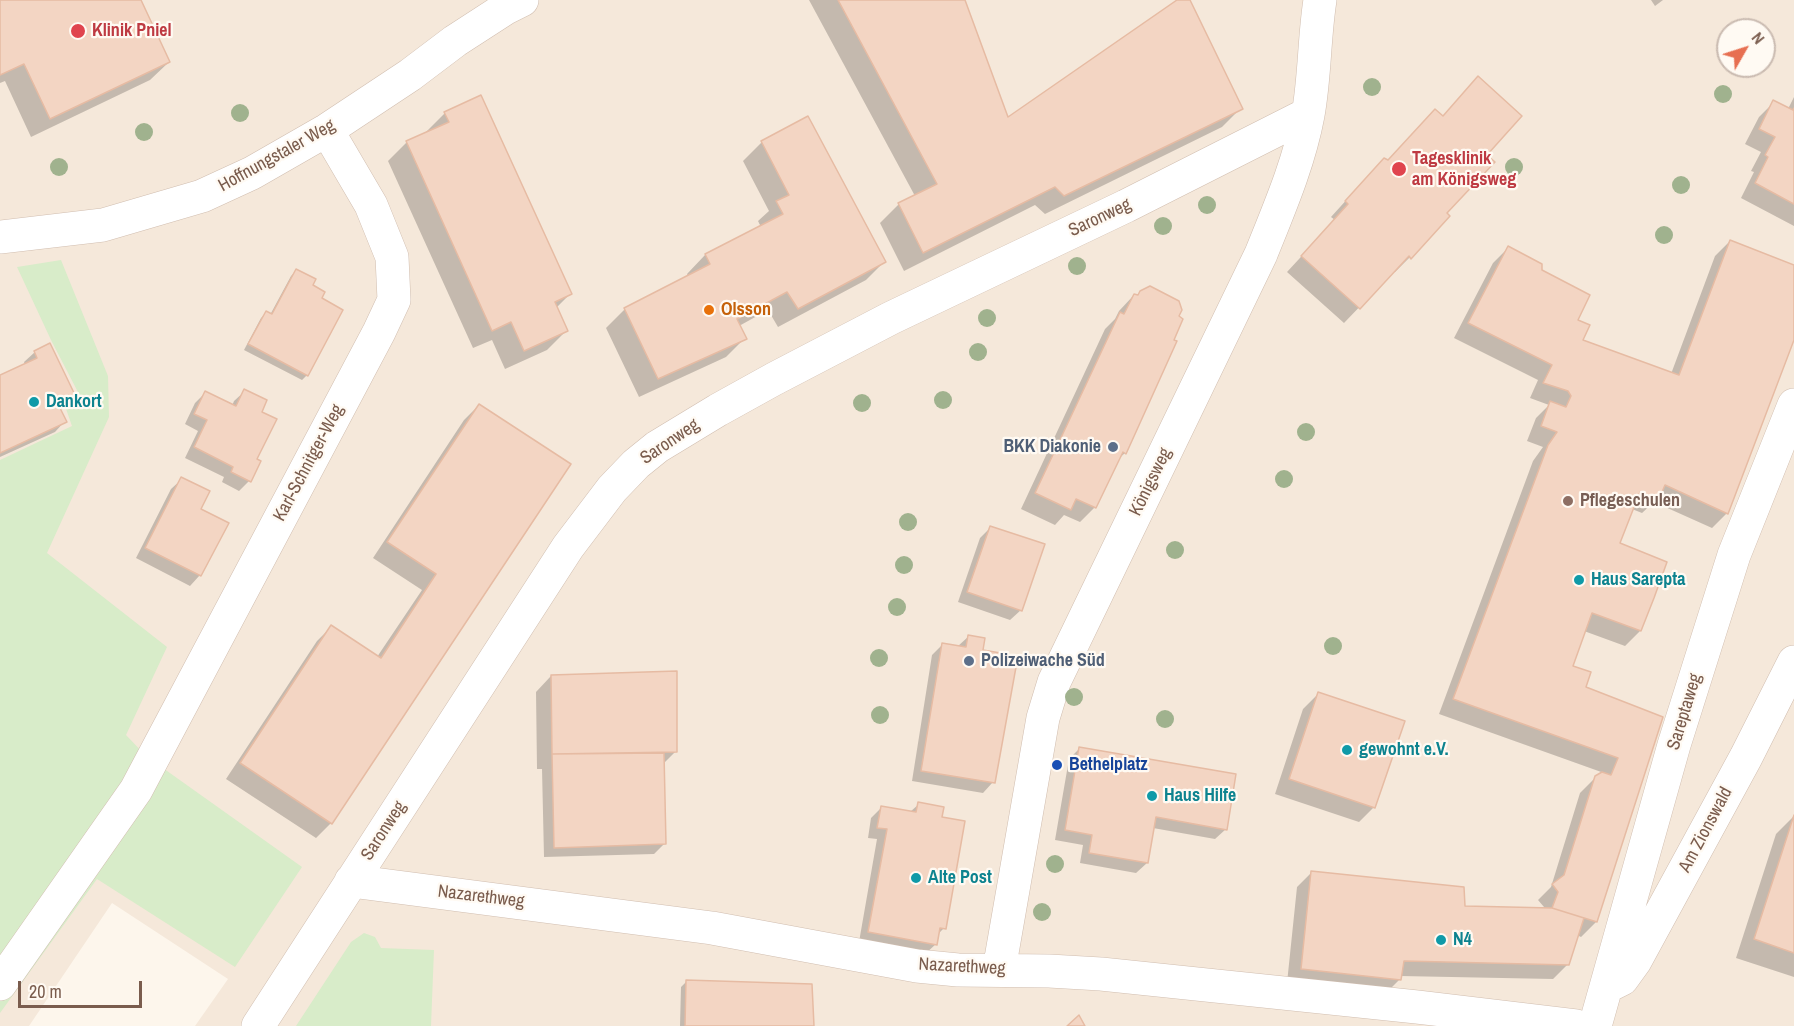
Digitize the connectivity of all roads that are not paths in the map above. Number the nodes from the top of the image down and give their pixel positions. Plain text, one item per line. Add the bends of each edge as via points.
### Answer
1 (522, 0) edge
2 (1320, 0) edge
3 (1308, 114) junction
4 (327, 130) junction
5 (0, 237) edge
6 (1794, 405) edge
7 (1794, 662) edge
8 (351, 881) junction
9 (999, 970) junction
10 (0, 984) edge
11 (1605, 988) junction
12 (258, 1026) edge
13 (1576, 1026) edge
14 (1595, 1026) edge

1 - 4 street, Hoffnungstaler Weg via 455,41
2 - 3 street, Königsweg
3 - 8 street, Saronweg via 881,323 657,447 612,489 568,547
3 - 9 street, Königsweg via 1285,194 1261,254 1054,681 1043,718
4 - 5 street, Hoffnungstaler Weg via 252,173 202,196 103,225
4 - 10 street, Karl-Schnitger-Weg via 372,206 393,257 394,300 136,790
6 - 11 street, Sareptaweg via 1734,555 1674,745
7 - 11 street, Am Zionswald via 1635,961 1622,979
8 - 9 street, Nazarethweg via 712,928 917,966
8 - 12 street, Saronweg
9 - 13 street, Nazarethweg via 1101,974
11 - 14 street, Sareptaweg

